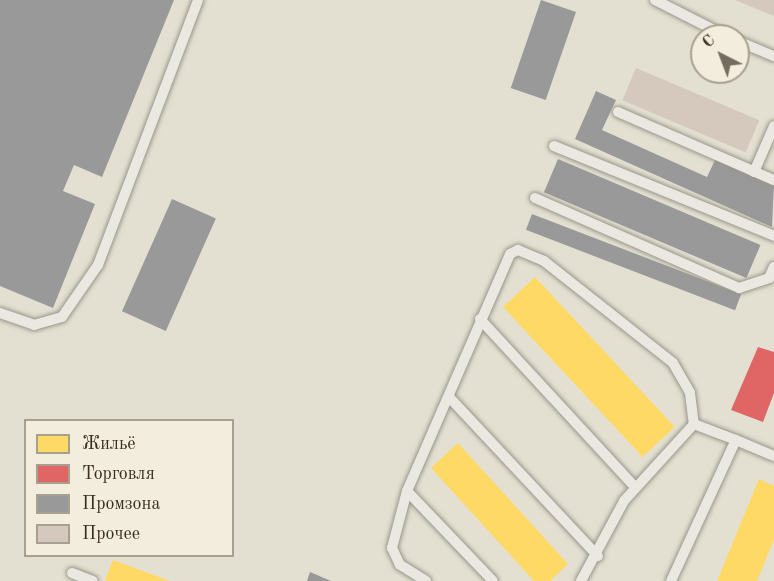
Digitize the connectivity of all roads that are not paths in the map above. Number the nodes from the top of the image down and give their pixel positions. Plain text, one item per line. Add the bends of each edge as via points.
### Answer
1 (198, 0) edge
2 (655, 0) edge
3 (699, 24) edge
4 (750, 46) edge
5 (774, 56) edge
6 (618, 112) dead end
7 (774, 126) edge
8 (554, 146) dead end
9 (754, 172) junction
10 (774, 180) edge
11 (535, 198) dead end
12 (774, 236) edge
13 (774, 267) edge
14 (0, 313) edge
15 (480, 319) junction
16 (448, 396) junction
17 (694, 424) junction
18 (736, 440) junction
19 (774, 456) edge
20 (635, 487) junction
21 (407, 491) junction
22 (598, 556) junction
23 (72, 573) dead end
24 (93, 581) edge
25 (426, 581) edge
26 (493, 581) edge
27 (581, 581) edge
28 (671, 581) edge

1 - 14 lane via 98,266 62,317 34,326
2 - 3 lane
4 - 5 lane
6 - 9 lane
7 - 9 lane
8 - 12 lane
9 - 10 lane
11 - 13 lane via 739,288 769,278
15 - 16 lane
15 - 17 lane via 510,254 518,250 536,256 673,363 690,393
15 - 20 lane
16 - 21 lane
16 - 22 lane
17 - 18 lane
17 - 20 lane
18 - 19 lane
18 - 28 lane
20 - 22 lane via 613,519
21 - 25 lane via 392,548 400,565
21 - 26 lane
22 - 27 lane
23 - 24 lane

